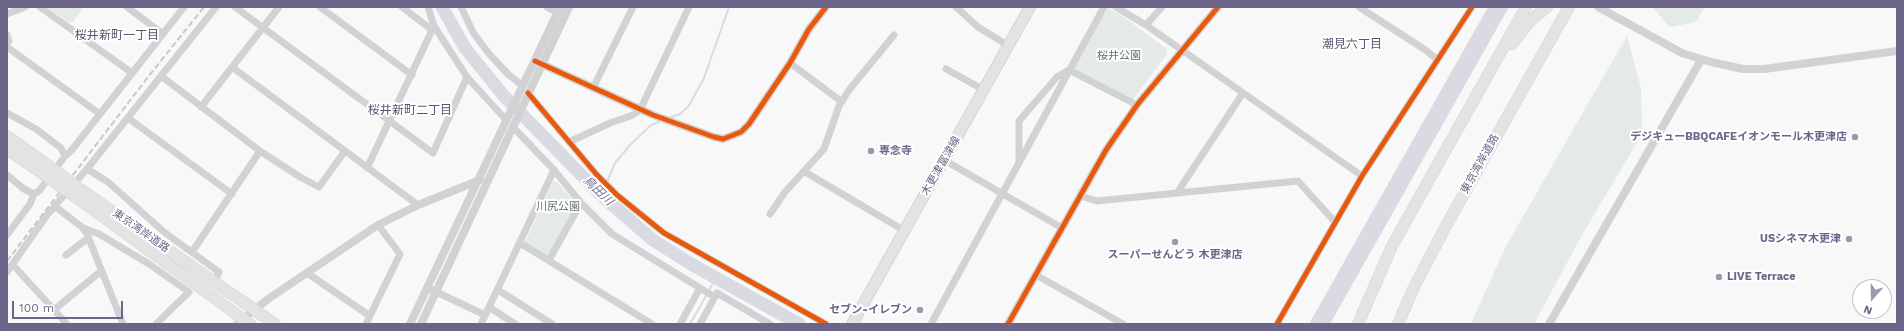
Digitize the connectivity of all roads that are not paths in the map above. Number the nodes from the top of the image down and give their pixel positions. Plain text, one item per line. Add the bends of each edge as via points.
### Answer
1 (25, 7) edge
2 (40, 7) edge
3 (127, 7) edge
4 (184, 7) edge
5 (216, 7) edge
6 (235, 7) edge
7 (279, 7) edge
8 (320, 7) edge
9 (402, 7) edge
10 (428, 7) edge
11 (461, 7) edge
12 (547, 7) edge
13 (569, 7) edge
14 (633, 7) edge
15 (688, 7) edge
16 (826, 7) edge
17 (956, 7) edge
18 (1030, 7) edge
19 (1104, 7) edge
20 (1116, 7) edge
21 (1162, 7) edge
22 (1218, 7) edge
23 (1359, 7) edge
24 (1472, 7) edge
25 (1526, 7) edge
26 (1547, 7) edge
27 (1569, 7) edge
28 (1598, 7) edge
29 (558, 9) edge
30 (7, 14) edge
31 (1146, 25) junction
32 (263, 27) junction
33 (434, 28) junction
34 (163, 34) junction
35 (7, 35) edge
36 (894, 35) dead end
37 (7, 43) edge
38 (1009, 46) junction
39 (7, 47) edge
40 (1182, 50) junction
41 (1897, 51) edge
42 (1437, 59) junction
43 (1702, 60) junction
44 (538, 62) junction
45 (790, 64) junction
46 (232, 66) junction
47 (946, 69) dead end
48 (1069, 70) junction
49 (132, 73) junction
50 (412, 75) junction
51 (161, 76) junction
52 (468, 78) junction
53 (523, 86) junction
54 (593, 88) junction
55 (984, 90) junction
56 (1243, 93) junction
57 (528, 94) junction
58 (1475, 97) junction
59 (842, 102) junction
60 (1137, 105) junction
61 (201, 107) junction
62 (640, 110) junction
63 (7, 113) edge
64 (100, 114) junction
65 (128, 118) junction
66 (507, 121) junction
67 (390, 122) junction
68 (513, 127) junction
69 (7, 136) edge
70 (569, 142) junction
71 (7, 149) edge
72 (260, 150) junction
73 (345, 151) junction
74 (65, 156) junction
75 (944, 160) junction
76 (1019, 164) junction
77 (367, 168) junction
78 (87, 169) junction
79 (46, 170) junction
80 (554, 170) junction
81 (805, 172) junction
82 (7, 175) edge
83 (1362, 176) junction
84 (483, 181) junction
85 (77, 192) junction
86 (1177, 192) junction
87 (34, 194) junction
88 (232, 194) junction
89 (1003, 194) junction
90 (1081, 196) junction
91 (581, 203) junction
92 (418, 205) junction
93 (56, 207) junction
94 (770, 214) dead end
95 (1335, 222) junction
96 (378, 225) junction
97 (83, 228) junction
98 (1062, 228) junction
99 (905, 231) junction
100 (7, 235) edge
101 (88, 238) junction
102 (520, 243) junction
103 (192, 252) junction
104 (66, 255) dead end
105 (549, 260) junction
106 (13, 265) junction
107 (101, 271) junction
108 (7, 272) edge
109 (307, 273) junction
110 (1036, 275) junction
111 (215, 281) junction
112 (428, 288) junction
113 (700, 288) junction
114 (498, 290) junction
115 (436, 292) junction
116 (715, 297) junction
117 (489, 307) junction
118 (54, 310) junction
119 (255, 310) junction
120 (485, 315) junction
121 (370, 316) junction
122 (244, 322) edge
123 (65, 324) edge
124 (123, 324) edge
125 (156, 324) edge
126 (275, 324) edge
127 (366, 324) edge
128 (410, 324) edge
129 (422, 324) edge
130 (481, 324) edge
131 (515, 324) edge
132 (552, 324) edge
133 (652, 324) edge
134 (680, 324) edge
135 (700, 324) edge
136 (770, 324) edge
137 (826, 324) edge
138 (852, 324) edge
139 (931, 324) edge
140 (1008, 324) edge
141 (1123, 324) edge
142 (1277, 324) edge
143 (1358, 324) edge
144 (1398, 324) edge
145 (1549, 324) edge

1 - 30 street
2 - 49 street
3 - 34 street
4 - 34 street
5 - 51 street
6 - 32 street
7 - 32 street
8 - 50 street
9 - 33 street
10 - 33 street
11 - 53 street via 474,34 490,55 509,76
12 - 29 street
13 - 44 street
14 - 54 street
15 - 62 street
16 - 45 street via 809,29
17 - 38 street via 978,27
18 - 38 main road, 木更津富津線
19 - 48 street
20 - 31 street
21 - 31 street
22 - 40 street
23 - 42 street
24 - 42 street
25 - 58 highway
26 - 58 highway via 1522,30
27 - 144 highway, 東京湾岸道路 via 1446,226
28 - 43 street via 1682,53
29 - 44 street
31 - 40 street
32 - 46 street
32 - 67 street
33 - 50 street
33 - 52 street
34 - 49 street
35 - 37 street
36 - 59 street
38 - 55 main road, 木更津富津線
39 - 64 street
40 - 56 street
40 - 60 street
41 - 43 street via 1764,69 1743,69
42 - 83 street
43 - 145 street
44 - 53 street
44 - 54 street
44 - 57 street
45 - 59 street
45 - 62 street via 749,124 731,137 714,137
46 - 61 street
46 - 73 street
47 - 55 street
48 - 60 street
48 - 76 street
48 - 76 street via 1057,77 1019,121
49 - 64 street
50 - 67 street
51 - 61 street
51 - 65 street
52 - 66 street
52 - 67 street via 433,152
53 - 66 street
54 - 62 street
55 - 75 main road, 木更津富津線
56 - 83 street
56 - 86 street
57 - 68 street
57 - 70 street
58 - 143 highway via 1392,246
59 - 81 street via 824,150
60 - 90 street via 1106,150
61 - 72 street
62 - 70 street
63 - 74 street via 61,148
64 - 74 street
65 - 78 street
65 - 88 street
66 - 84 street
67 - 77 street
68 - 80 street
68 - 84 street
69 - 79 highway, 東京湾岸道路
70 - 137 street via 617,195 664,233
71 - 79 highway, 東京湾岸道路
72 - 73 street via 319,187
72 - 88 street
73 - 77 street
74 - 87 street
75 - 89 street
75 - 99 main road, 木更津富津線
76 - 89 street
77 - 92 street
78 - 93 street
78 - 103 street via 108,182 164,232
79 - 85 highway, 東京湾岸道路, bridge
80 - 91 street
80 - 102 street
81 - 94 street via 785,192
81 - 99 street
82 - 87 street
83 - 95 street
84 - 92 street
84 - 112 street
84 - 115 street
85 - 111 highway, 東京湾岸道路
85 - 122 highway, 東京湾岸道路
86 - 90 street via 1096,201
86 - 95 street via 1298,181
87 - 100 street via 30,204
88 - 103 street
89 - 98 street
89 - 139 street
90 - 98 street
91 - 105 street
91 - 113 street via 612,234
92 - 96 street
93 - 97 street
93 - 106 street via 47,215
95 - 142 street
96 - 109 street
96 - 121 street via 400,254
97 - 101 street
97 - 125 street via 99,234 149,264 189,292
98 - 110 street
99 - 138 main road, 木更津富津線
101 - 104 street
101 - 107 street
102 - 105 street
102 - 114 street
103 - 111 street via 219,272
105 - 133 street
106 - 108 street
106 - 118 street
107 - 118 street
107 - 124 street
109 - 119 street
109 - 121 street
110 - 140 street
110 - 141 street
111 - 119 highway, 東京湾岸道路
112 - 115 street
112 - 128 street
113 - 116 street
113 - 134 street
114 - 117 street
114 - 132 street
115 - 120 street
115 - 129 street
116 - 135 street
116 - 136 street via 717,294
117 - 120 street
117 - 131 street
118 - 123 street
119 - 122 street
119 - 126 highway, 東京湾岸道路
120 - 130 street
121 - 127 street

